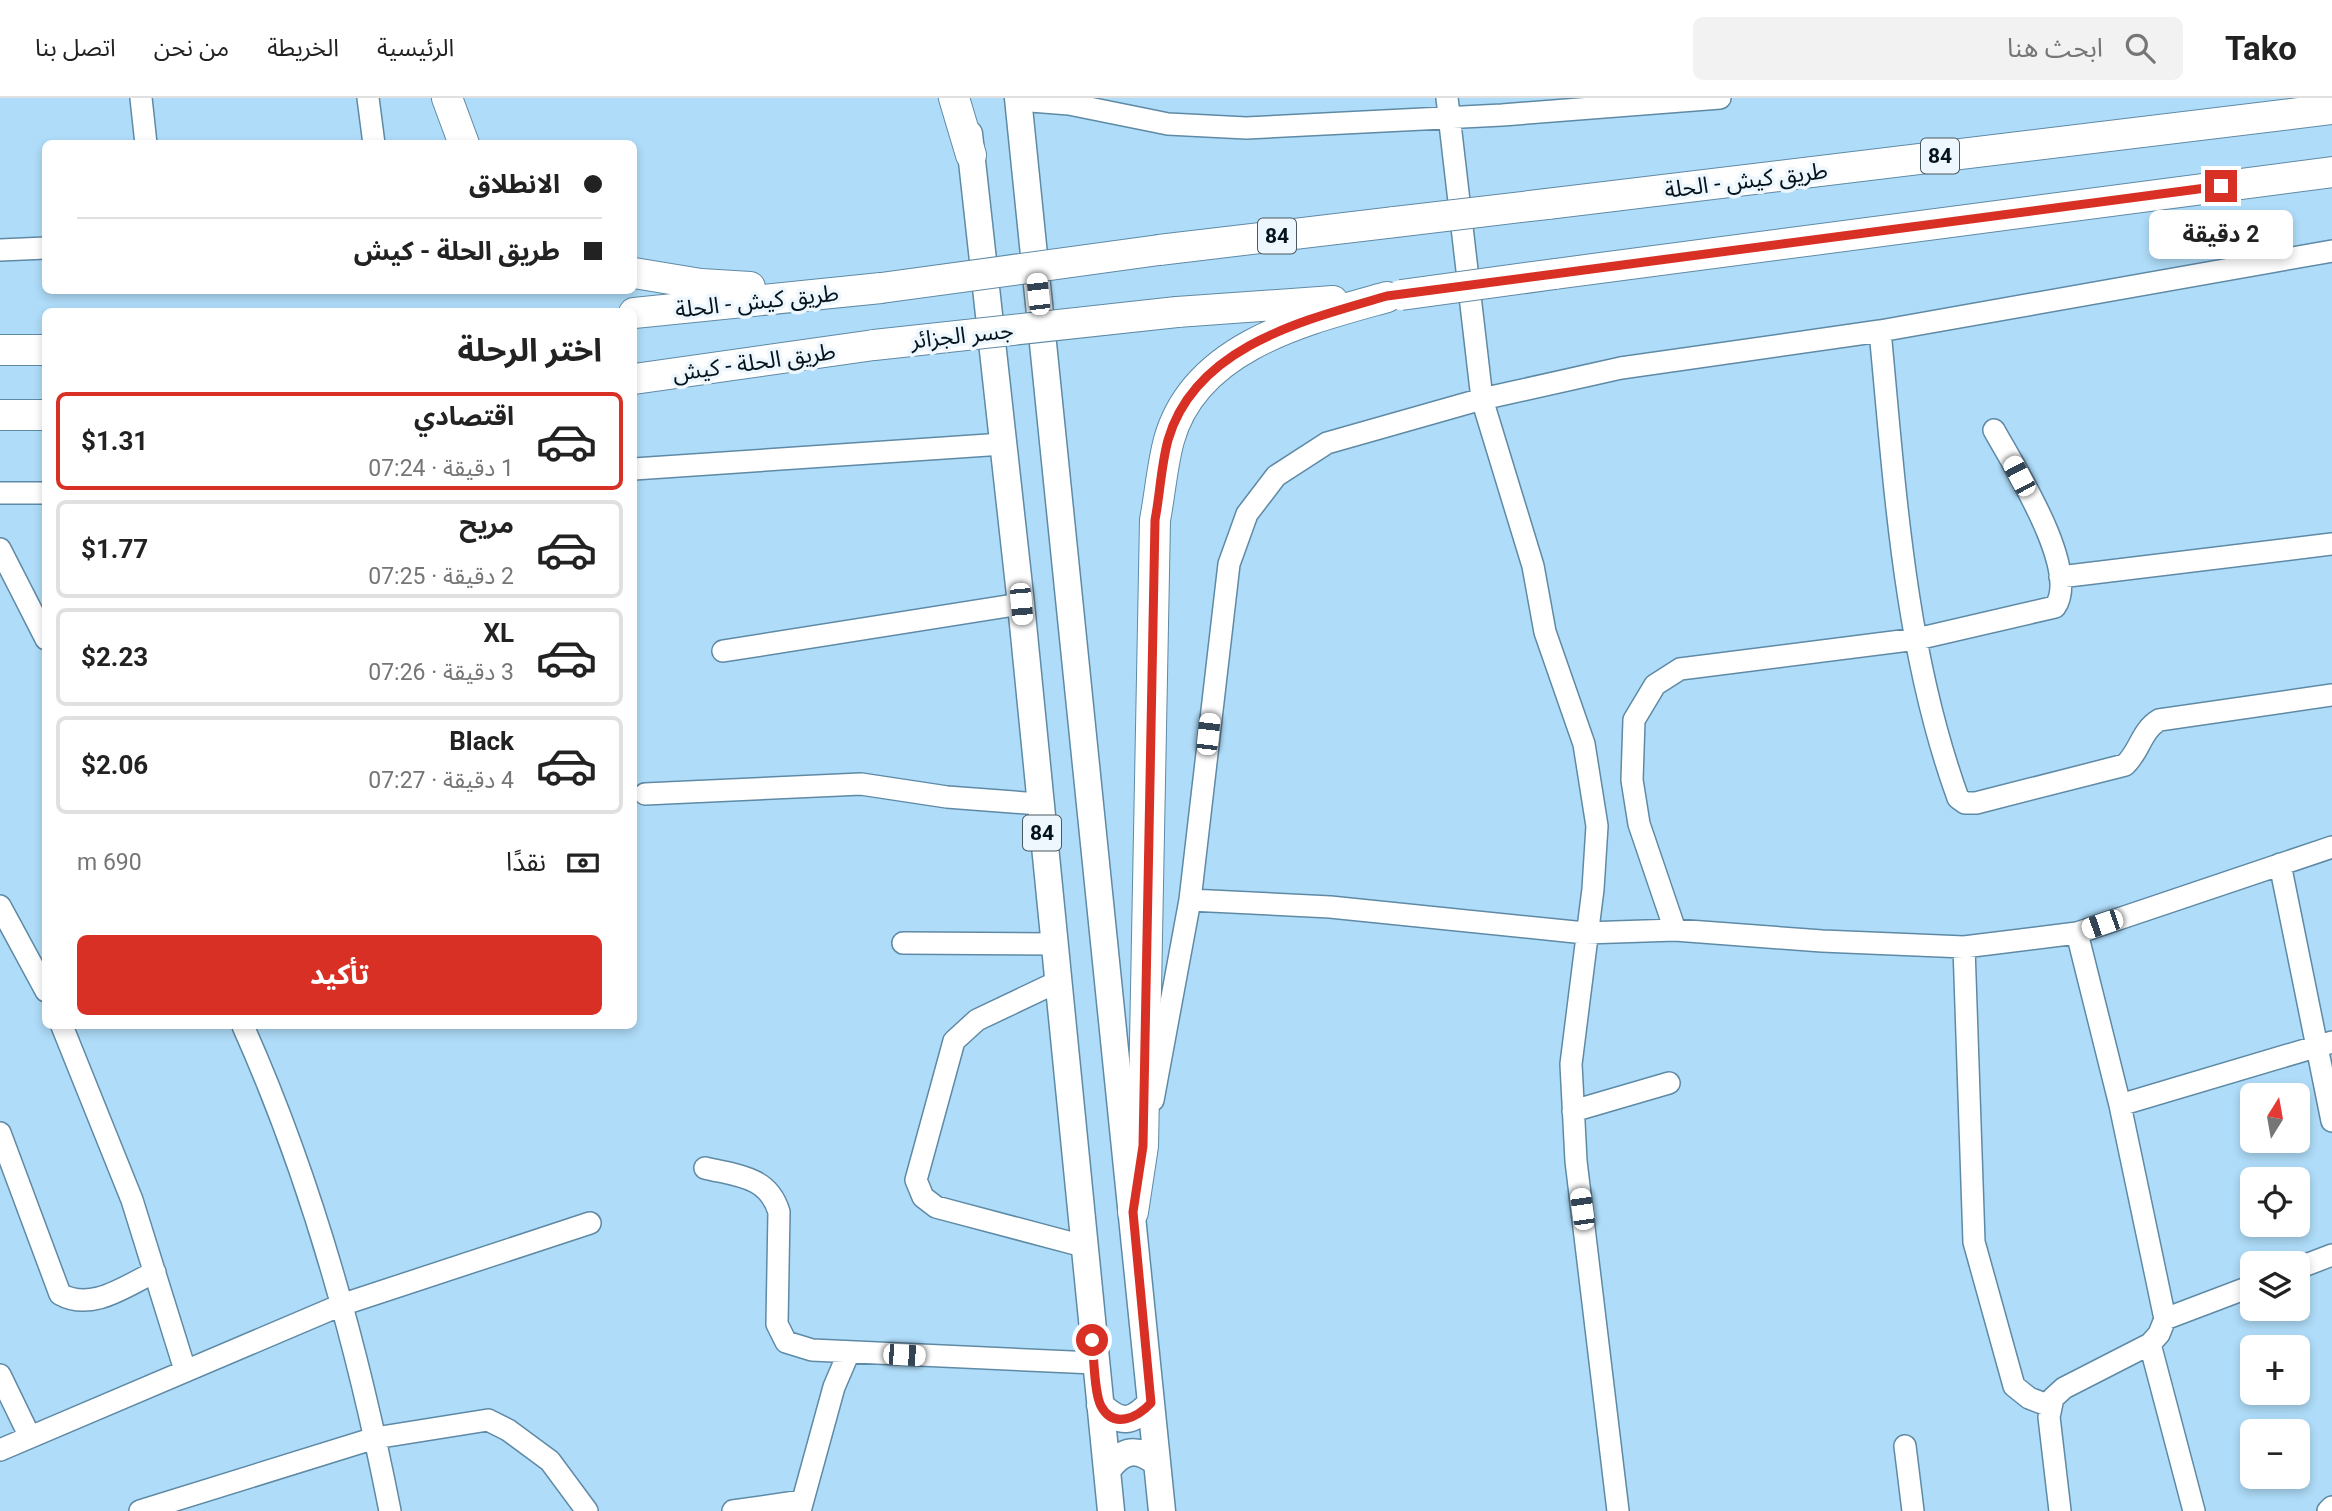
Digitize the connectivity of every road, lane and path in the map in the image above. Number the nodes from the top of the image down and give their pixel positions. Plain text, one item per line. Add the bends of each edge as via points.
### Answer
1 (141, 98) edge
2 (368, 98) edge
3 (447, 98) edge
4 (954, 98) edge
5 (966, 98) edge
6 (1720, 98) edge
7 (1018, 99) edge
8 (1448, 108) edge
9 (2332, 109) edge
10 (146, 140) edge
11 (373, 140) edge
12 (463, 140) edge
13 (971, 155) junction
14 (2332, 172) edge
15 (42, 248) edge
16 (0, 250) edge
17 (2332, 251) edge
18 (637, 274) edge
19 (834, 293) junction
20 (1394, 295) junction
21 (637, 313) edge
22 (1880, 331) junction
23 (874, 345) joint
24 (0, 350) edge
25 (42, 350) edge
26 (637, 379) edge
27 (1482, 399) junction
28 (0, 415) edge
29 (42, 415) edge
30 (1994, 430) dead end
31 (1003, 444) junction
32 (637, 469) edge
33 (0, 493) edge
34 (42, 493) edge
35 (2332, 544) edge
36 (0, 549) edge
37 (2060, 577) junction
38 (1021, 604) junction
39 (42, 631) edge
40 (1917, 639) junction
41 (723, 651) dead end
42 (2332, 695) edge
43 (645, 794) dead end
44 (1039, 804) junction
45 (2332, 847) edge
46 (2280, 864) junction
47 (1190, 900) junction
48 (0, 906) edge
49 (1675, 930) junction
50 (1585, 933) junction
51 (2077, 933) junction
52 (903, 943) dead end
53 (1052, 944) junction
54 (1964, 947) junction
55 (1056, 982) junction
56 (42, 984) edge
57 (63, 1029) edge
58 (244, 1029) edge
59 (2325, 1044) edge
60 (1669, 1083) dead end
61 (2120, 1105) junction
62 (1573, 1111) junction
63 (2332, 1121) edge
64 (0, 1133) edge
65 (1143, 1146) junction
66 (705, 1168) dead end
67 (1133, 1212) junction
68 (590, 1223) dead end
69 (1083, 1246) junction
70 (2332, 1255) edge
71 (2310, 1263) edge
72 (155, 1272) junction
73 (2240, 1291) edge
74 (341, 1305) junction
75 (2165, 1319) junction
76 (2150, 1344) junction
77 (849, 1352) junction
78 (1094, 1363) junction
79 (185, 1370) junction
80 (0, 1375) edge
81 (1151, 1403) junction
82 (1100, 1405) junction
83 (2050, 1406) junction
84 (29, 1435) junction
85 (375, 1438) junction
86 (1905, 1446) dead end
87 (0, 1450) edge
88 (1157, 1463) junction
89 (1108, 1469) junction
90 (801, 1506) edge
91 (2332, 1507) edge
92 (140, 1511) edge
93 (390, 1511) edge
94 (587, 1511) edge
95 (733, 1511) edge
96 (1111, 1511) edge
97 (1162, 1511) edge
98 (1618, 1511) edge
99 (1913, 1511) edge
100 (2060, 1511) edge
101 (2194, 1511) edge
102 (2328, 1511) edge

1 - 10 street
2 - 11 street
3 - 12 highway
4 - 13 highway
5 - 13 main road
6 - 8 street
7 - 8 street via 1220,128
7 - 67 main road
8 - 27 street
9 - 19 highway, طريق كيش - الحلة / 84, bridge
13 - 31 main road, 84
14 - 20 highway, bridge
15 - 16 street
17 - 22 street
18 - 19 highway via 701,285
19 - 21 highway, طريق كيش - الحلة
20 - 23 highway, جسر الجزائر, bridge via 1177,312
20 - 65 highway via 1318,316 1233,353 1190,393 1169,439 1155,520
22 - 27 street via 1621,369
22 - 40 street via 1902,550
23 - 26 highway, طريق الحلة - كيش
24 - 25 highway
27 - 47 street via 1327,443 1276,476 1247,514 1229,564 1220,623
27 - 50 street via 1533,566 1545,632 1584,744 1597,826
28 - 29 highway
30 - 37 street via 2043,521
31 - 32 street
31 - 38 main road, 84
33 - 34 street
35 - 37 street
36 - 39 street
37 - 40 street via 2061,599 2055,607
38 - 41 street
38 - 44 main road, 84
40 - 42 street via 1948,770 1958,798 1965,803 2125,765 2134,757 2145,732 2159,720
40 - 49 street via 1680,669 1655,685 1634,720 1632,780 1639,824
43 - 44 street via 861,784
44 - 53 main road, 84
45 - 46 street
46 - 51 street
46 - 59 street
47 - 50 street via 1330,907
47 - 65 street
48 - 56 street
49 - 50 street
49 - 54 street
50 - 62 street via 1571,1064
51 - 54 street
51 - 61 street
52 - 53 street
53 - 55 main road, 84
54 - 83 street via 1973,1242 2014,1386
55 - 69 main road, 84
55 - 69 street via 977,1020 954,1041 916,1180 923,1197 936,1207
57 - 72 street via 132,1200
58 - 74 street via 273,1093
59 - 61 street
59 - 63 street
60 - 62 street
61 - 75 street
62 - 98 street
64 - 72 street via 60,1294 72,1301 94,1301
65 - 67 highway
66 - 77 street via 758,1181 774,1196 779,1212 777,1324 786,1342 812,1350
67 - 81 main road
68 - 74 street
69 - 78 main road, 84
70 - 71 street
72 - 79 street
73 - 75 street
74 - 79 street
74 - 85 street
75 - 76 street
76 - 83 street via 2064,1388
76 - 101 street
77 - 78 street
77 - 90 street via 834,1387
78 - 82 main road, 84
79 - 84 street
80 - 84 street
81 - 82 main road via 1139,1416 1128,1419 1110,1415
81 - 88 main road
82 - 89 main road, 84
83 - 100 street
84 - 87 street
85 - 92 street
85 - 93 street
85 - 94 street via 488,1420 550,1461
86 - 99 street
88 - 89 main road via 1146,1454 1128,1451
88 - 97 main road
89 - 96 main road, 84
90 - 95 street
91 - 102 street

